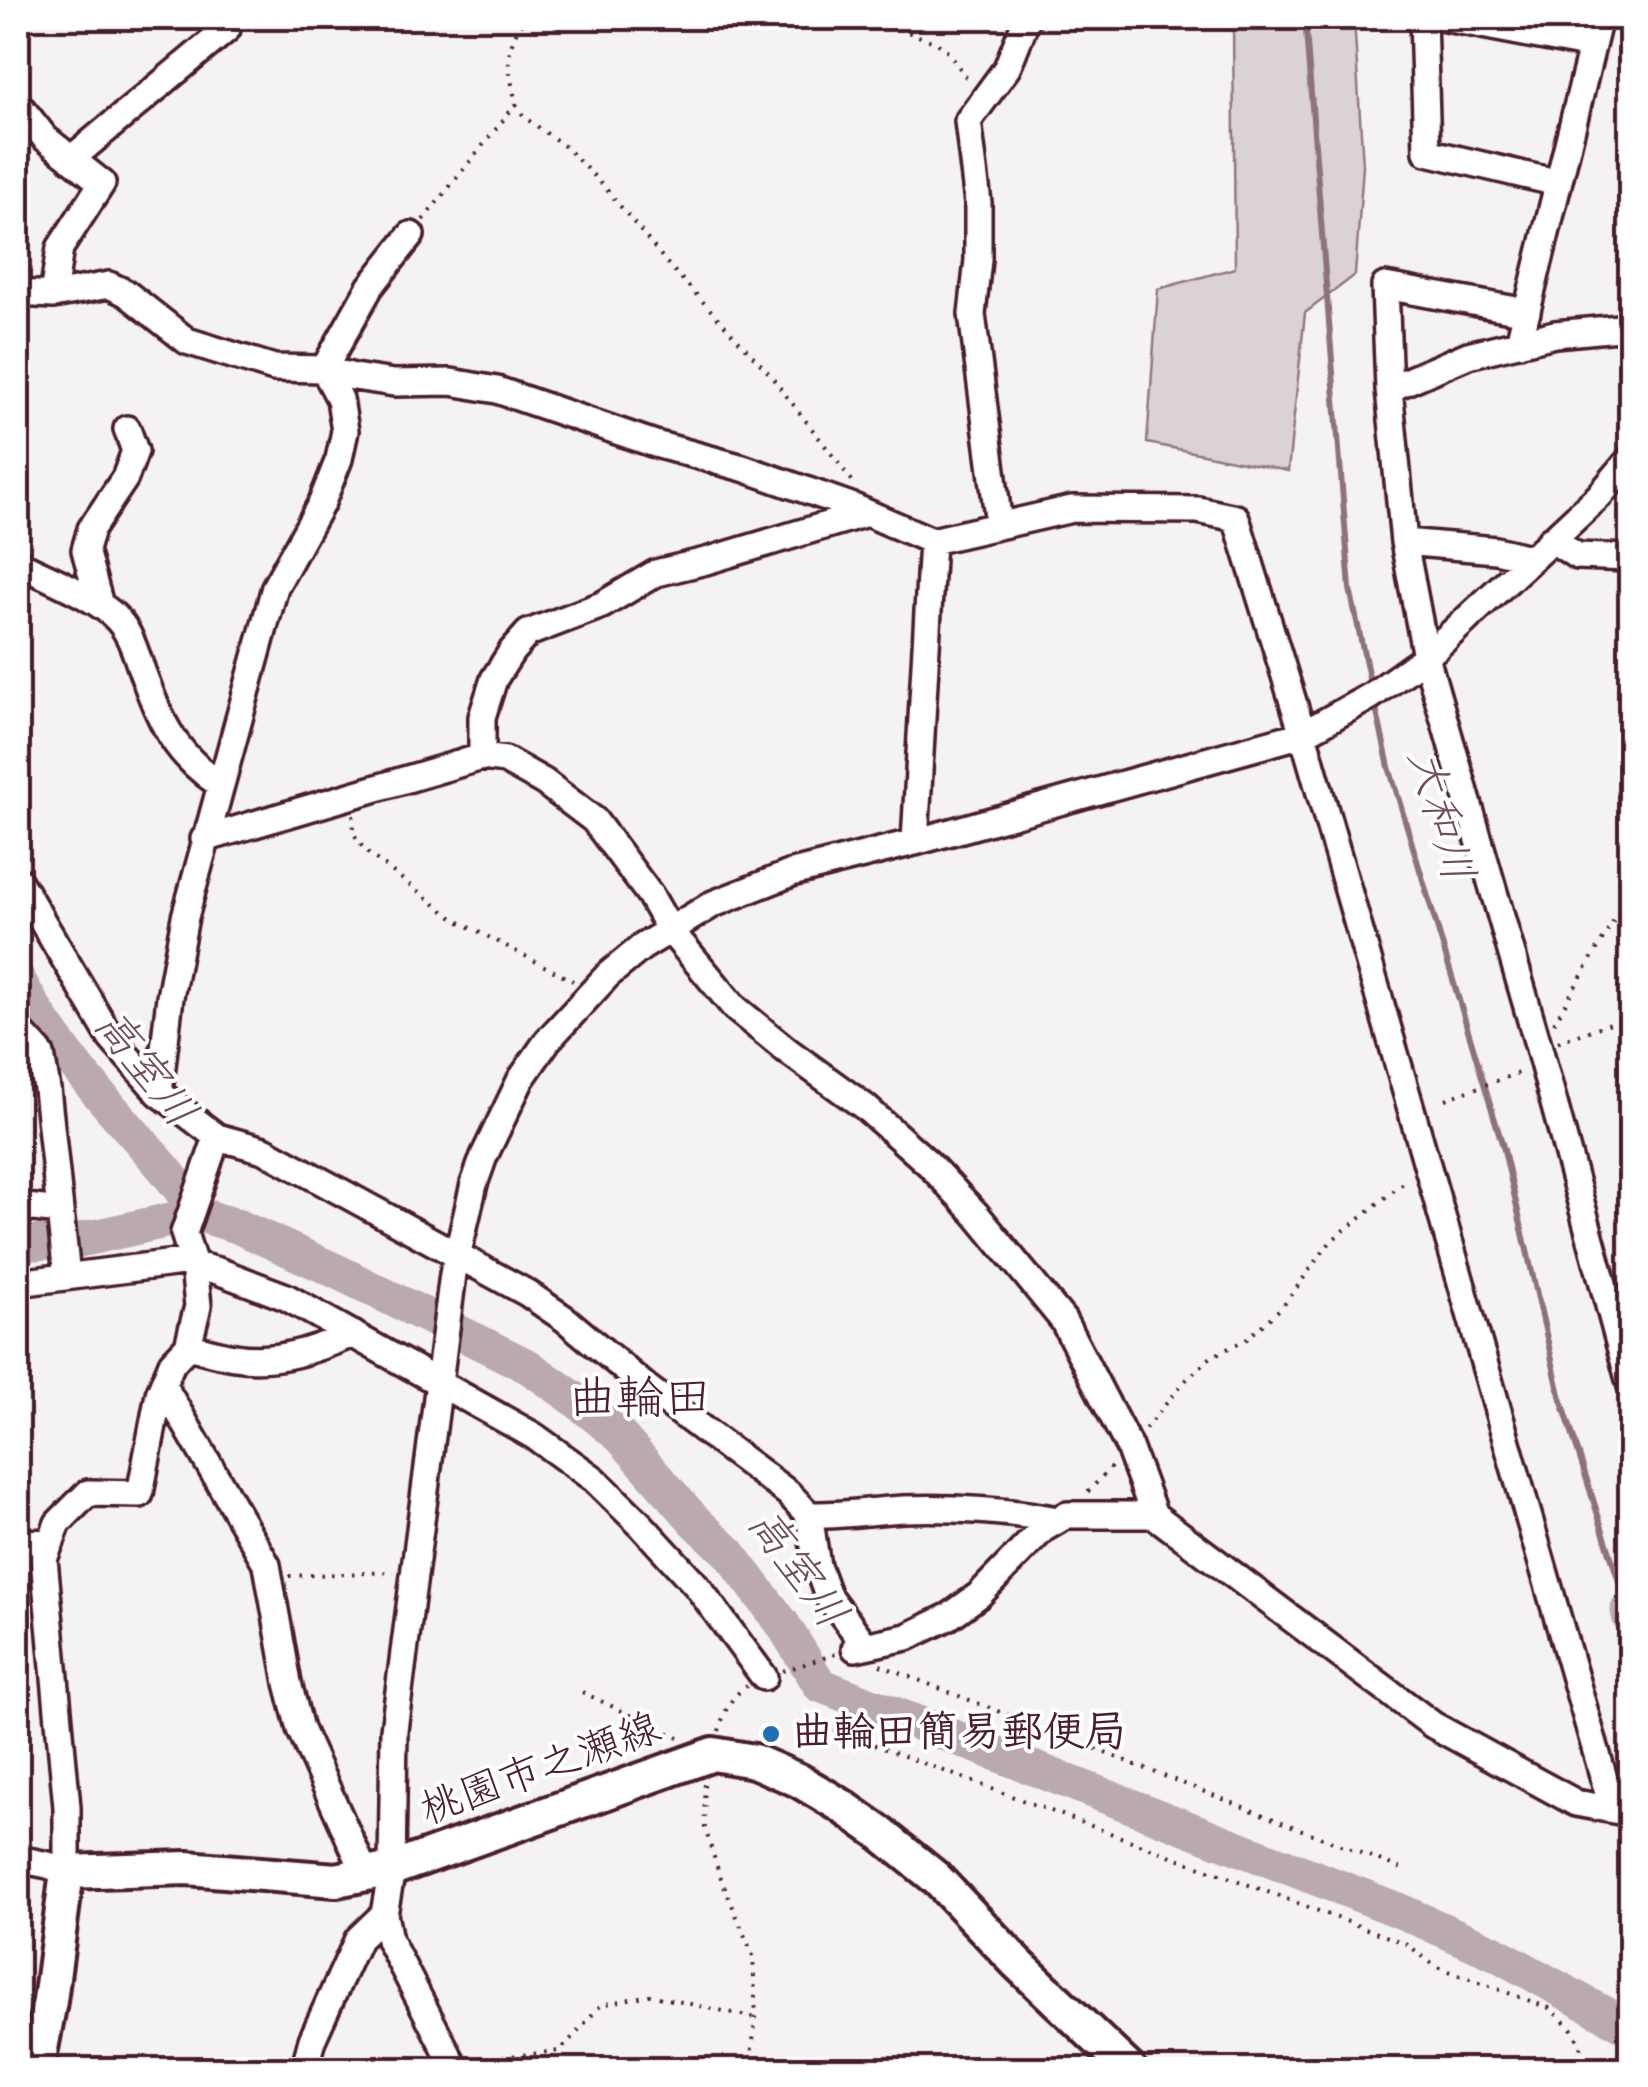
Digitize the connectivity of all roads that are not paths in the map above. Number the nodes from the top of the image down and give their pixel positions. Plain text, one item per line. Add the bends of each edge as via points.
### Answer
1 (221, 18) edge
2 (1026, 18) edge
3 (1424, 18) edge
4 (1445, 18) edge
5 (1599, 18) edge
6 (1592, 46) junction
7 (18, 104) edge
8 (71, 159) junction
9 (1558, 183) junction
10 (410, 235) road end
11 (18, 293) edge
12 (53, 295) junction
13 (1527, 312) junction
14 (1630, 327) edge
15 (1520, 343) junction
16 (324, 369) junction
17 (1389, 389) junction
18 (127, 429) dead end
19 (1630, 459) edge
20 (867, 513) junction
21 (999, 524) junction
22 (1551, 539) junction
23 (932, 541) junction
24 (1404, 542) junction
25 (1530, 558) junction
26 (1630, 558) edge
27 (18, 562) edge
28 (100, 606) junction
29 (1421, 661) junction
30 (1310, 730) junction
31 (482, 757) junction
32 (220, 784) junction
33 (204, 840) junction
34 (915, 842) junction
35 (18, 880) edge
36 (670, 930) junction
37 (18, 1028) edge
38 (159, 1093) junction
39 (213, 1147) junction
40 (18, 1206) edge
41 (60, 1216) junction
42 (194, 1265) junction
43 (456, 1266) junction
44 (66, 1271) junction
45 (18, 1283) edge
46 (354, 1334) junction
47 (188, 1346) junction
48 (441, 1378) junction
49 (1630, 1384) edge
50 (163, 1385) junction
51 (809, 1515) junction
52 (1154, 1515) junction
53 (1062, 1518) junction
54 (18, 1542) edge
55 (51, 1542) junction
56 (765, 1677) road end
57 (1621, 1812) edge
58 (18, 1859) edge
59 (67, 1872) junction
60 (379, 1872) junction
61 (384, 1914) junction
62 (452, 2066) edge
63 (38, 2070) edge
64 (304, 2070) edge
65 (1130, 2070) edge

1 - 8 street via 227,29
2 - 21 street via 1007,68 968,122 978,204 972,314
3 - 9 street via 1427,152
4 - 6 street
5 - 6 street
6 - 9 street
7 - 8 street
8 - 12 street via 102,183 60,248
9 - 13 street
10 - 16 street via 370,287
11 - 12 street
12 - 16 street via 109,286 186,341 274,368
13 - 15 street
13 - 17 street via 1385,286
14 - 15 street
15 - 17 street via 1468,355
16 - 20 street via 394,383 497,390
16 - 32 street via 340,400 345,431 339,459 274,587
17 - 24 street
18 - 28 street via 135,451 85,550
19 - 22 street
20 - 23 street
20 - 31 street via 656,572 602,604 528,633 494,679 482,717
21 - 23 street
21 - 30 street via 1072,509 1198,510 1236,518
22 - 25 street
22 - 26 street via 1577,556
23 - 34 street
24 - 25 street
24 - 29 street
25 - 29 street
27 - 28 street
28 - 32 street via 130,640 178,749
29 - 30 street
29 - 49 street via 1539,1048
30 - 34 street
30 - 57 street via 1427,1165
31 - 33 street
31 - 36 street via 505,760 594,820
32 - 33 street
33 - 38 street via 170,997
34 - 36 street via 792,873
35 - 38 street via 111,1038
36 - 43 street via 608,975 521,1079 474,1184
36 - 52 street via 736,1008 865,1107 976,1214 1063,1320 1129,1448
37 - 41 street via 41,1054
38 - 39 street
39 - 42 street via 184,1233
39 - 43 street via 264,1150
40 - 41 street
41 - 44 street
42 - 44 street
42 - 46 street via 286,1297
42 - 47 street via 198,1306
43 - 48 street
43 - 51 street via 527,1294 565,1319
44 - 45 street
46 - 47 street via 268,1359
46 - 48 street
47 - 50 street
48 - 56 street via 594,1479 697,1586
48 - 60 street
50 - 55 street via 140,1494 88,1494 58,1523
50 - 60 street via 267,1565 300,1729
51 - 53 street via 904,1509
51 - 53 street via 828,1596 859,1647 907,1636 950,1616
52 - 53 street
52 - 57 street via 1433,1725 1576,1803
54 - 55 street
55 - 59 street via 44,1559
58 - 59 street
59 - 60 main road, 桃園市之瀬線 via 187,1868 336,1880
59 - 63 main road
60 - 61 street
60 - 65 main road, 桃園市之瀬線 via 698,1747 754,1761 842,1806 936,1878
61 - 62 street via 388,1940
61 - 64 street via 358,1938

